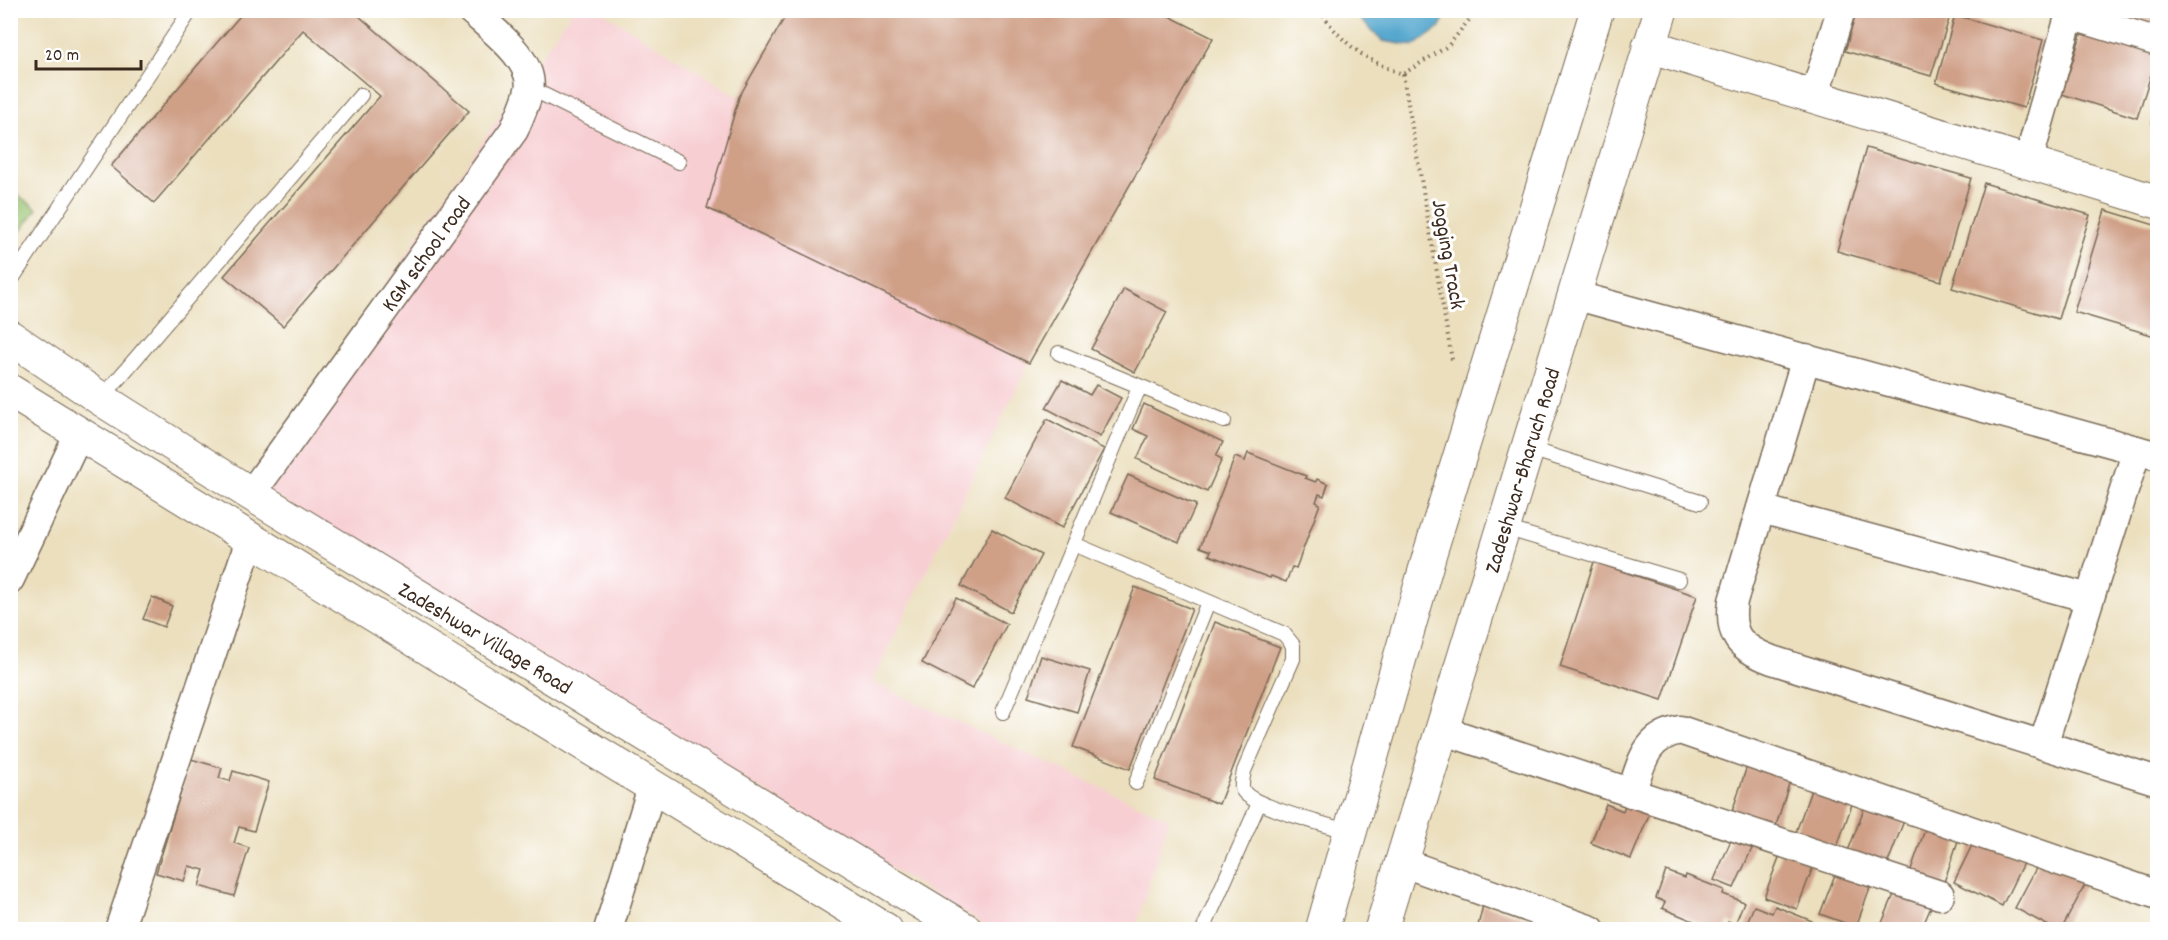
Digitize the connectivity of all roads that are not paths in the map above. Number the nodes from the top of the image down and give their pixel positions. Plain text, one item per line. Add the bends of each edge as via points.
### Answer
1 (191, 10) edge
2 (471, 10) edge
3 (1597, 10) edge
4 (1662, 10) edge
5 (1841, 10) edge
6 (2071, 13) edge
7 (2157, 42) edge
8 (1649, 46) junction
9 (530, 88) junction
10 (361, 95) dead end
11 (1814, 97) junction
12 (679, 162) dead end
13 (2028, 162) junction
14 (2157, 202) edge
15 (10, 282) edge
16 (1574, 295) junction
17 (10, 337) edge
18 (1059, 353) dead end
19 (1806, 358) junction
20 (1139, 388) junction
21 (10, 391) edge
22 (101, 399) junction
23 (1224, 421) dead end
24 (79, 434) junction
25 (1527, 448) junction
26 (2147, 453) edge
27 (251, 494) junction
28 (1700, 501) dead end
29 (1761, 509) junction
30 (1505, 528) junction
31 (250, 540) junction
32 (1074, 544) junction
33 (10, 579) edge
34 (1679, 580) dead end
35 (2090, 598) junction
36 (1208, 602) junction
37 (1003, 712) dead end
38 (1442, 730) junction
39 (2043, 745) junction
40 (2157, 781) edge
41 (1136, 783) dead end
42 (652, 787) junction
43 (1630, 793) junction
44 (1259, 803) junction
45 (1350, 832) junction
46 (1401, 862) junction
47 (1940, 895) dead end
48 (2157, 895) edge
49 (873, 926) edge
50 (118, 930) edge
51 (608, 930) edge
52 (966, 930) edge
53 (1203, 930) edge
54 (1322, 930) edge
55 (1381, 930) edge
56 (1591, 930) edge

1 - 15 lane
2 - 9 street via 520,56
3 - 45 street via 1430,552
4 - 8 street, Zadeshwar-Bharuch Road
5 - 11 street
6 - 7 street
6 - 13 street
8 - 11 street
8 - 16 street, Zadeshwar-Bharuch Road
9 - 12 lane
9 - 27 street, KGM school road via 514,130
10 - 22 lane
11 - 13 street
13 - 14 street
16 - 19 street
16 - 25 street, Zadeshwar-Bharuch Road
17 - 22 street, Zadeshwar Village Road
18 - 20 lane
19 - 26 street
19 - 29 street
20 - 23 lane
20 - 32 lane
21 - 24 street
22 - 27 street, Zadeshwar Village Road
24 - 31 street
24 - 33 street
25 - 28 lane
25 - 30 street, Zadeshwar-Bharuch Road
26 - 35 street
27 - 52 street, Zadeshwar Village Road
29 - 35 street
29 - 39 street via 1730,622 1752,652
30 - 34 lane
30 - 38 street, Zadeshwar-Bharuch Road
31 - 42 street
31 - 50 street
32 - 36 lane
32 - 37 lane
35 - 39 street
36 - 41 lane
36 - 44 lane via 1284,634 1293,645 1293,659 1244,771 1241,785
38 - 43 street
38 - 46 street, Zadeshwar-Bharuch Road
39 - 40 street
42 - 49 street
42 - 51 street
43 - 47 street
43 - 48 street via 1647,751 1663,733 1680,730
44 - 45 lane
44 - 53 lane
45 - 54 street
46 - 55 street, Zadeshwar-Bharuch Road
46 - 56 street

